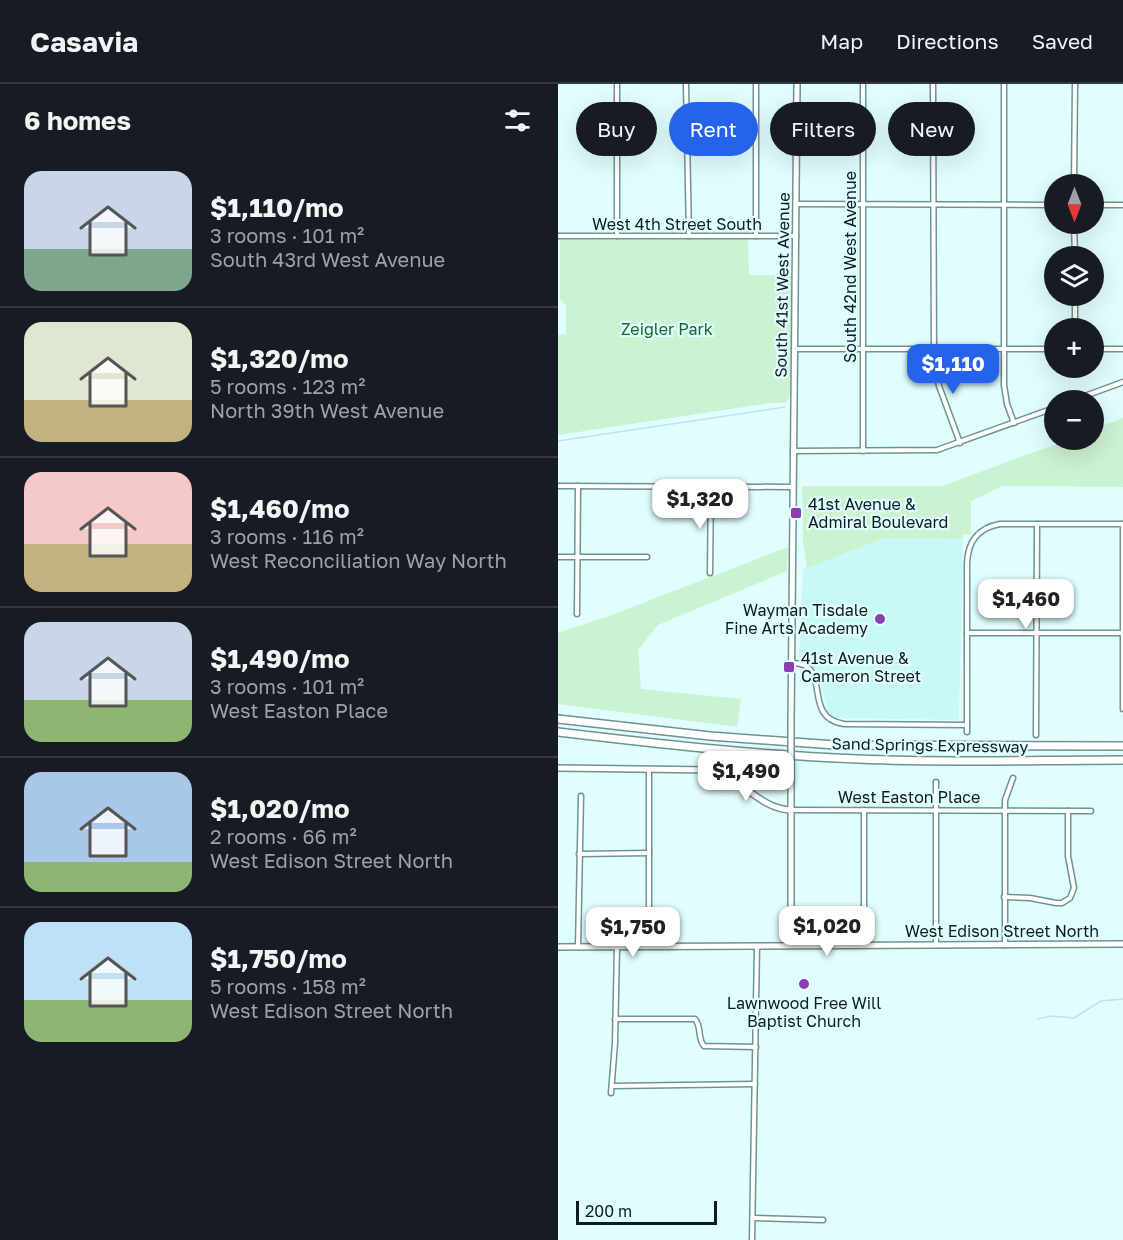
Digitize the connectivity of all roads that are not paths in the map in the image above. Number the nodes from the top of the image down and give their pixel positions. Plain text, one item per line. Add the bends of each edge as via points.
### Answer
1 (617, 84) edge
2 (686, 84) edge
3 (756, 84) edge
4 (797, 84) edge
5 (863, 84) edge
6 (933, 84) edge
7 (1004, 84) edge
8 (1075, 84) edge
9 (1074, 174) edge
10 (796, 204) junction
11 (861, 205) junction
12 (934, 205) junction
13 (1004, 205) junction
14 (1044, 205) edge
15 (1104, 205) edge
16 (1123, 205) edge
17 (558, 236) edge
18 (618, 236) junction
19 (689, 236) junction
20 (756, 236) junction
21 (796, 236) junction
22 (862, 348) junction
23 (1004, 348) junction
24 (795, 349) junction
25 (934, 349) junction
26 (1044, 349) edge
27 (1104, 349) edge
28 (1123, 350) edge
29 (1123, 382) edge
30 (1101, 390) edge
31 (1044, 412) edge
32 (1014, 423) junction
33 (960, 443) junction
34 (793, 451) junction
35 (862, 451) junction
36 (558, 486) edge
37 (578, 486) junction
38 (711, 487) junction
39 (793, 487) junction
40 (1037, 524) junction
41 (1123, 524) edge
42 (558, 557) edge
43 (577, 557) junction
44 (647, 557) dead end
45 (710, 573) dead end
46 (577, 614) dead end
47 (967, 633) junction
48 (1123, 633) edge
49 (1036, 634) junction
50 (791, 663) junction
51 (1123, 709) edge
52 (558, 719) edge
53 (967, 725) junction
54 (558, 732) edge
55 (967, 732) dead end
56 (1036, 735) dead end
57 (1123, 746) edge
58 (1123, 760) edge
59 (558, 768) edge
60 (649, 768) junction
61 (1013, 778) dead end
62 (936, 782) dead end
63 (581, 796) dead end
64 (791, 810) junction
65 (864, 810) junction
66 (936, 810) junction
67 (1005, 811) junction
68 (1068, 811) junction
69 (1092, 812) dead end
70 (579, 854) junction
71 (649, 854) junction
72 (1004, 897) junction
73 (1123, 944) edge
74 (791, 945) junction
75 (864, 945) junction
76 (936, 945) junction
77 (1005, 945) junction
78 (617, 946) junction
79 (649, 946) junction
80 (757, 946) junction
81 (558, 947) edge
82 (579, 947) junction
83 (615, 1019) junction
84 (756, 1047) junction
85 (756, 1084) junction
86 (612, 1086) junction
87 (612, 1093) dead end
88 (753, 1218) junction
89 (823, 1220) dead end
90 (752, 1240) edge

1 - 18 street
2 - 19 street
3 - 20 street
4 - 10 street, South 41st West Avenue
5 - 11 street, South 42nd West Avenue
6 - 12 street
7 - 13 street
8 - 9 street
10 - 11 street
10 - 21 street, South 41st West Avenue
11 - 12 street
11 - 22 street, South 42nd West Avenue
12 - 13 street
12 - 25 street
13 - 14 street
13 - 23 street
15 - 16 street
17 - 18 street, West 4th Street South
18 - 19 street, West 4th Street South
19 - 20 street, West 4th Street South
20 - 21 street, West 4th Street South
21 - 24 street, South 41st West Avenue
22 - 24 street
22 - 25 street
22 - 35 street, South 42nd West Avenue
23 - 25 street
23 - 26 street
23 - 32 street via 1005,395
24 - 34 street, South 41st West Avenue
25 - 33 street via 936,378
27 - 28 street
29 - 30 street
31 - 32 street
32 - 33 street
33 - 35 street via 929,451
34 - 35 street
34 - 39 street, South 41st West Avenue
36 - 37 street
37 - 38 street
37 - 43 street
38 - 39 street
38 - 45 street
39 - 50 street, South 41st West Avenue
40 - 41 street
40 - 47 street via 992,525 971,541 967,555
40 - 49 street
41 - 48 street
42 - 43 street
43 - 44 street
43 - 46 street
47 - 49 street
47 - 53 street
48 - 49 street
48 - 51 street
49 - 56 street
50 - 53 street via 800,663 812,672 820,708 833,722
50 - 64 street, South 41st West Avenue, bridge
52 - 57 highway, Sand Springs Expressway via 835,745
53 - 55 street
54 - 58 highway, Sand Springs Expressway via 729,751 838,758
59 - 60 street, West Easton Place
60 - 64 street, West Easton Place via 713,770 771,806
60 - 71 street
61 - 67 street
62 - 66 street
63 - 70 street
64 - 65 street, West Easton Place
64 - 74 street, South 41st West Avenue
65 - 66 street, West Easton Place
65 - 75 street
66 - 67 street, West Easton Place
66 - 76 street
67 - 68 street, West Easton Place
67 - 72 street
68 - 69 street, West Easton Place
68 - 72 street via 1072,896 1056,903
70 - 71 street
70 - 82 street
71 - 79 street
72 - 77 street
73 - 77 street, West Edison Street North
74 - 75 street, West Edison Street North
74 - 80 street, West Edison Street North
75 - 76 street, West Edison Street North
76 - 77 street, West Edison Street North
78 - 79 street, West Edison Street North
78 - 82 street, West Edison Street North
78 - 83 street
79 - 80 street, West Edison Street North
80 - 84 street
81 - 82 street, West Edison Street North
83 - 84 street via 695,1019 704,1046
83 - 86 street
84 - 85 street
85 - 86 street
85 - 88 street
86 - 87 street
88 - 89 street
88 - 90 street

